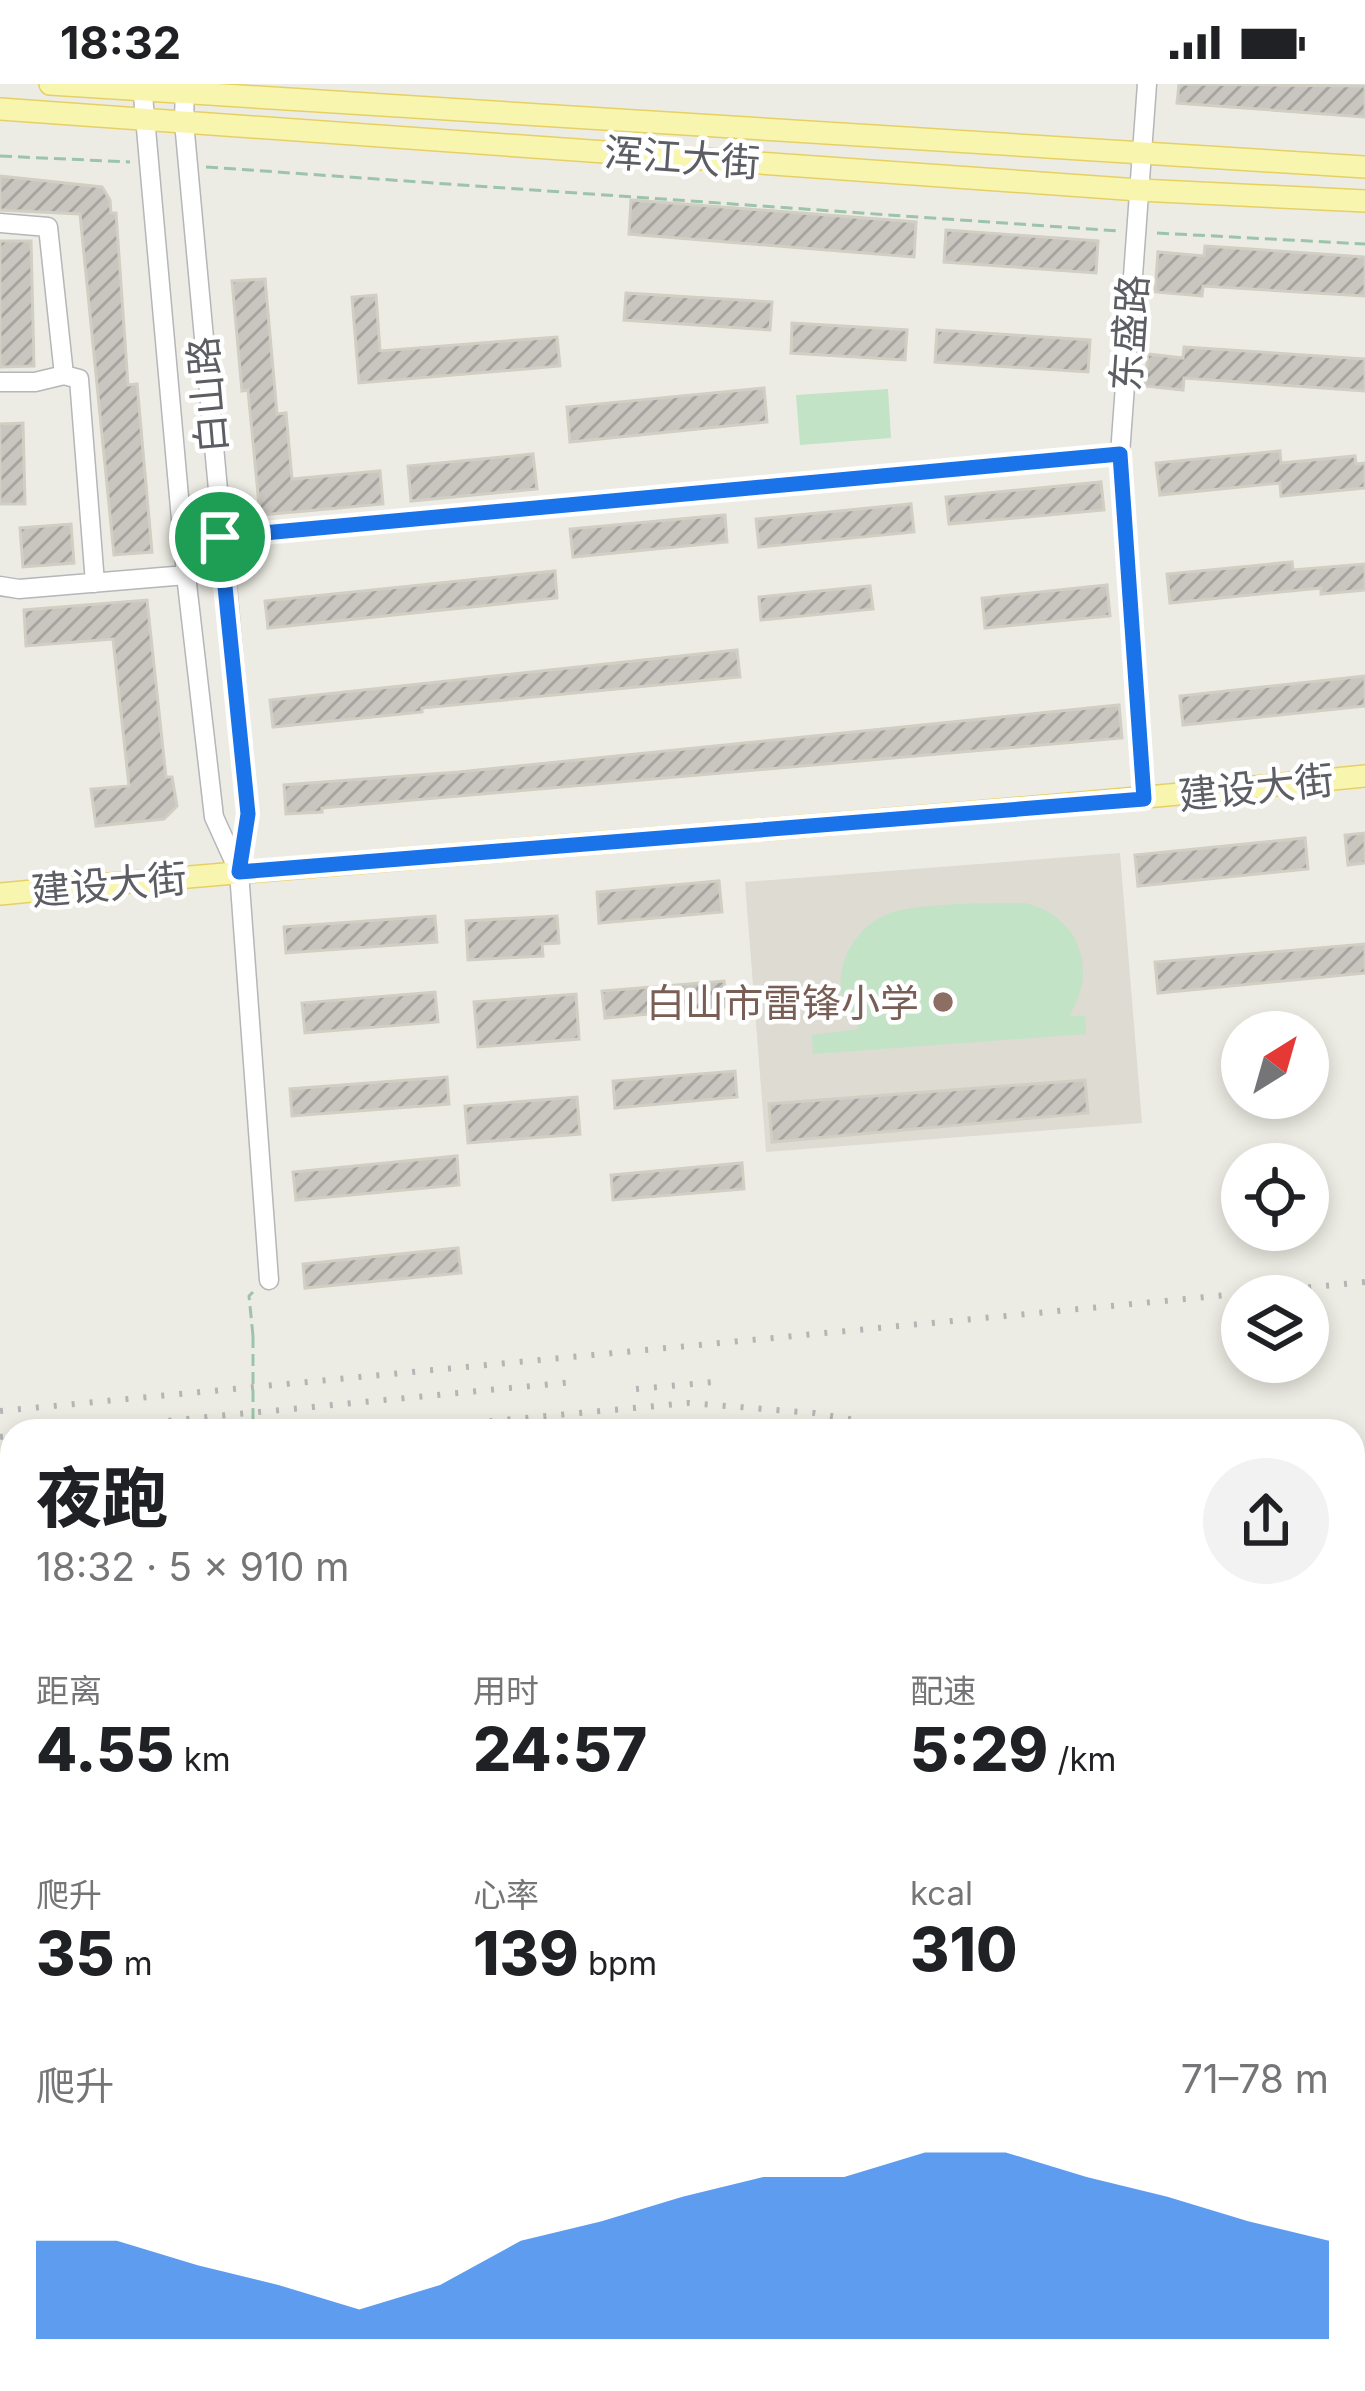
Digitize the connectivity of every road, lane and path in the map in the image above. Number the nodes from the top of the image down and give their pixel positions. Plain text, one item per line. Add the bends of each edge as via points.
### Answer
1 (50, 84) edge
2 (1147, 84) edge
3 (142, 87) edge
4 (185, 88) edge
5 (0, 109) edge
6 (143, 119) junction
7 (184, 122) junction
8 (1141, 155) junction
9 (0, 156) edge
10 (147, 163) junction
11 (188, 165) junction
12 (1365, 167) edge
13 (1138, 190) junction
14 (1365, 201) edge
15 (0, 223) edge
16 (1136, 232) junction
17 (1365, 244) edge
18 (64, 375) junction
19 (0, 382) edge
20 (1120, 454) junction
21 (220, 537) junction
22 (187, 575) junction
23 (95, 583) junction
24 (0, 586) edge
25 (1365, 776) edge
26 (1144, 799) junction
27 (239, 872) junction
28 (0, 894) edge
29 (269, 1280) joint
30 (253, 1419) edge

1 - 3 main road, 浑江大街
2 - 8 street, 东盛路
3 - 4 main road, 浑江大街
3 - 6 street
4 - 7 street, 白山路
4 - 8 main road, 浑江大街
5 - 6 main road, 浑江大街
6 - 7 main road, 浑江大街
6 - 10 street
7 - 11 street, 白山路
7 - 13 main road, 浑江大街
8 - 12 main road, 浑江大街
8 - 13 street, 东盛路
9 - 10 path
10 - 22 street
11 - 16 path
11 - 21 street, 白山路
13 - 14 main road, 浑江大街
13 - 16 street, 东盛路
15 - 18 street via 47,227
16 - 17 path
16 - 20 street, 东盛路
18 - 19 street
18 - 23 street via 79,379
20 - 21 street
20 - 26 street, 东盛路
21 - 27 street, 白山路 via 248,814
22 - 23 street
22 - 27 street via 214,817
23 - 24 street
25 - 26 main road, 建设大街
26 - 27 main road, 建设大街
27 - 28 main road, 建设大街
27 - 29 street, 白山路
29 - 30 path, bridge via 249,1296

